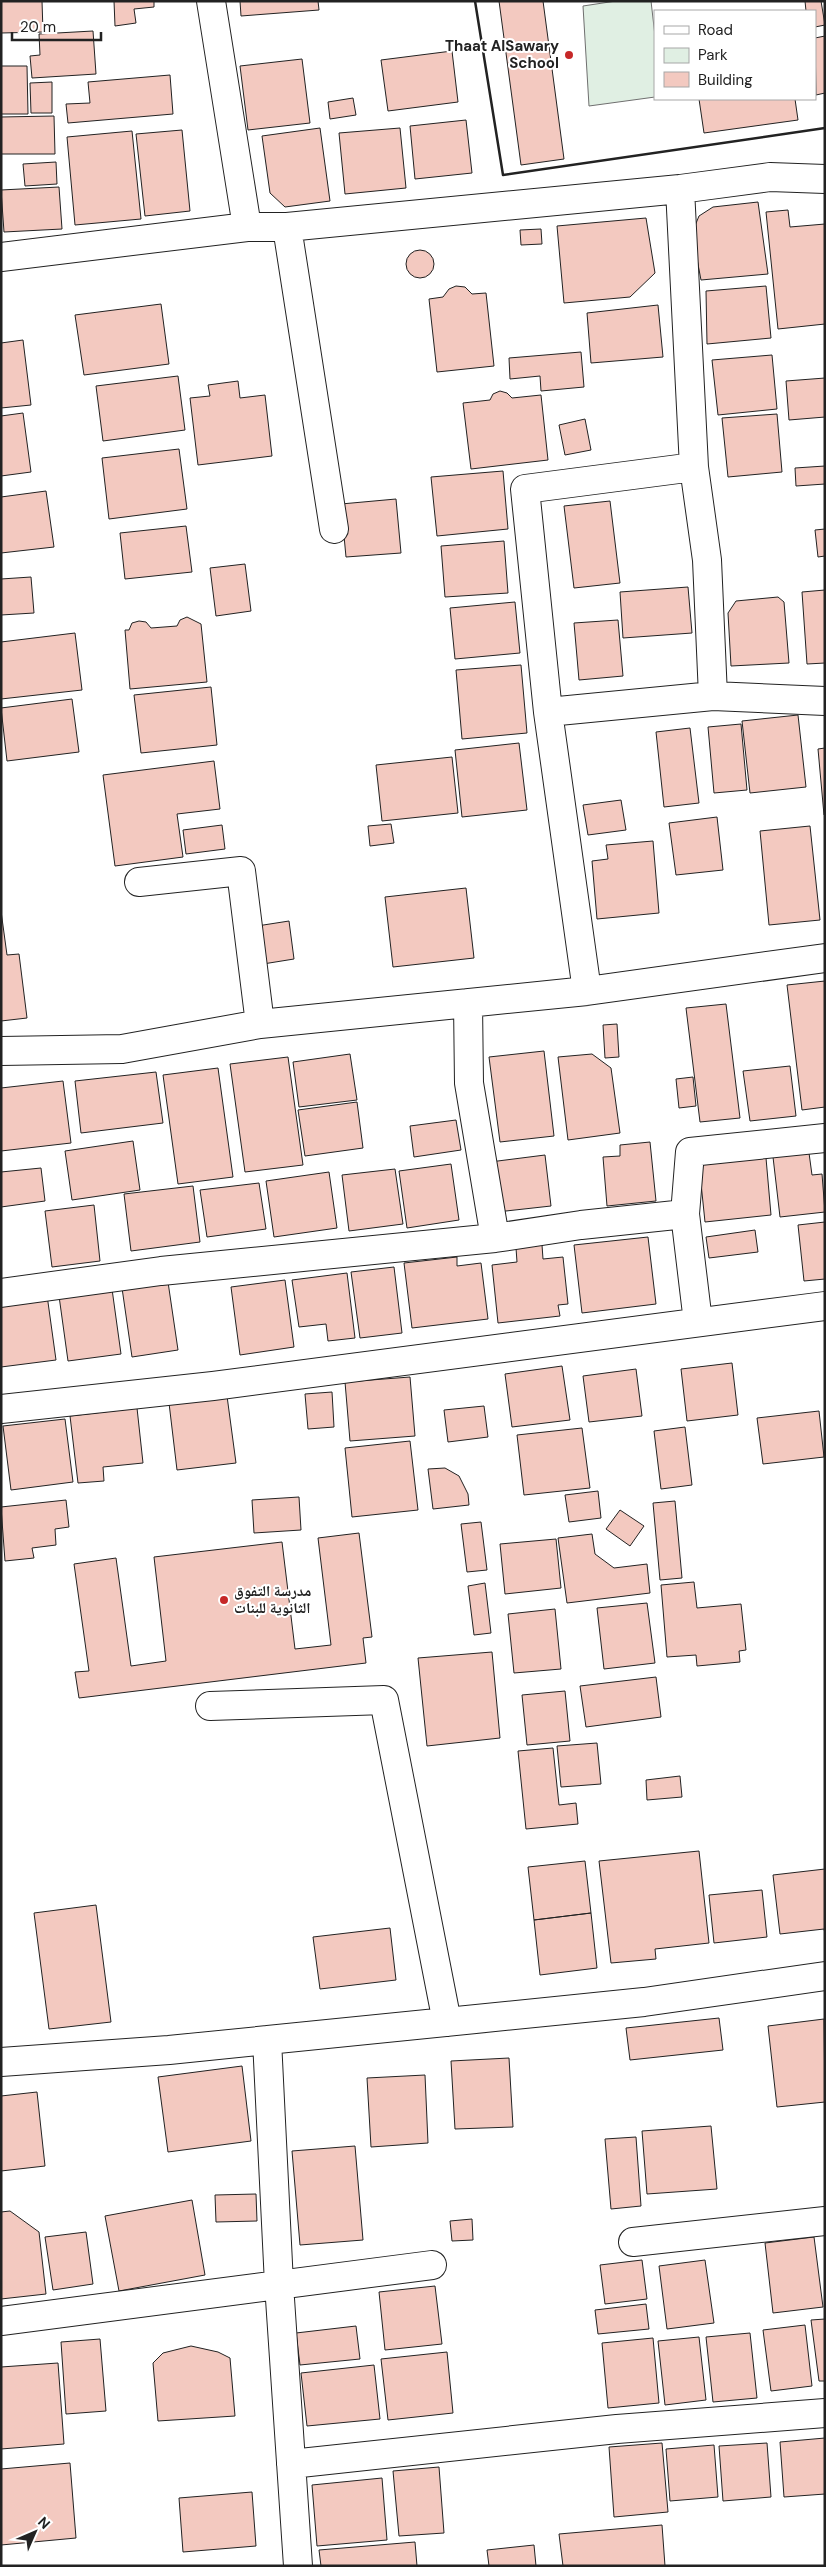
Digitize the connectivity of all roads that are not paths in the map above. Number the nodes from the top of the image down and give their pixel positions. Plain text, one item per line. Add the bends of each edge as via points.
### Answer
1 (211, 1) edge
2 (825, 179) edge
3 (680, 189) junction
4 (247, 227) junction
5 (287, 228) junction
6 (1, 257) edge
7 (694, 467) junction
8 (334, 528) dead end
9 (713, 696) junction
10 (825, 701) edge
11 (548, 712) junction
12 (139, 882) dead end
13 (825, 958) edge
14 (587, 991) junction
15 (468, 1003) junction
16 (260, 1024) junction
17 (1, 1051) edge
18 (825, 1138) edge
19 (685, 1214) junction
20 (495, 1238) junction
21 (1, 1293) edge
22 (825, 1306) edge
23 (698, 1322) junction
24 (1, 1409) edge
25 (210, 1706) dead end
26 (825, 1976) edge
27 (447, 2022) junction
28 (267, 2040) junction
29 (1, 2062) edge
30 (825, 2221) edge
31 (633, 2242) dead end
32 (432, 2265) dead end
33 (279, 2284) junction
34 (1, 2321) edge
35 (825, 2413) edge
36 (291, 2464) junction
37 (298, 2566) edge

1 - 4 street
2 - 3 street via 770,177
3 - 5 street
3 - 7 street
4 - 5 street
4 - 6 street
5 - 8 street
7 - 9 street via 707,560
7 - 11 street via 524,489
9 - 10 street
9 - 11 street
11 - 14 street
12 - 16 street via 241,871
13 - 14 street
14 - 15 street
15 - 16 street
15 - 20 street via 469,1082
16 - 17 street via 122,1049
18 - 19 street via 690,1152
19 - 20 street
19 - 23 street
20 - 21 street via 161,1271
22 - 23 street
23 - 24 street via 213,1386
25 - 27 street via 384,1700
26 - 27 street via 644,2002
27 - 28 street
28 - 29 street
28 - 33 street
30 - 31 street
32 - 33 street
33 - 34 street
33 - 36 street
35 - 36 street via 617,2429
36 - 37 street

